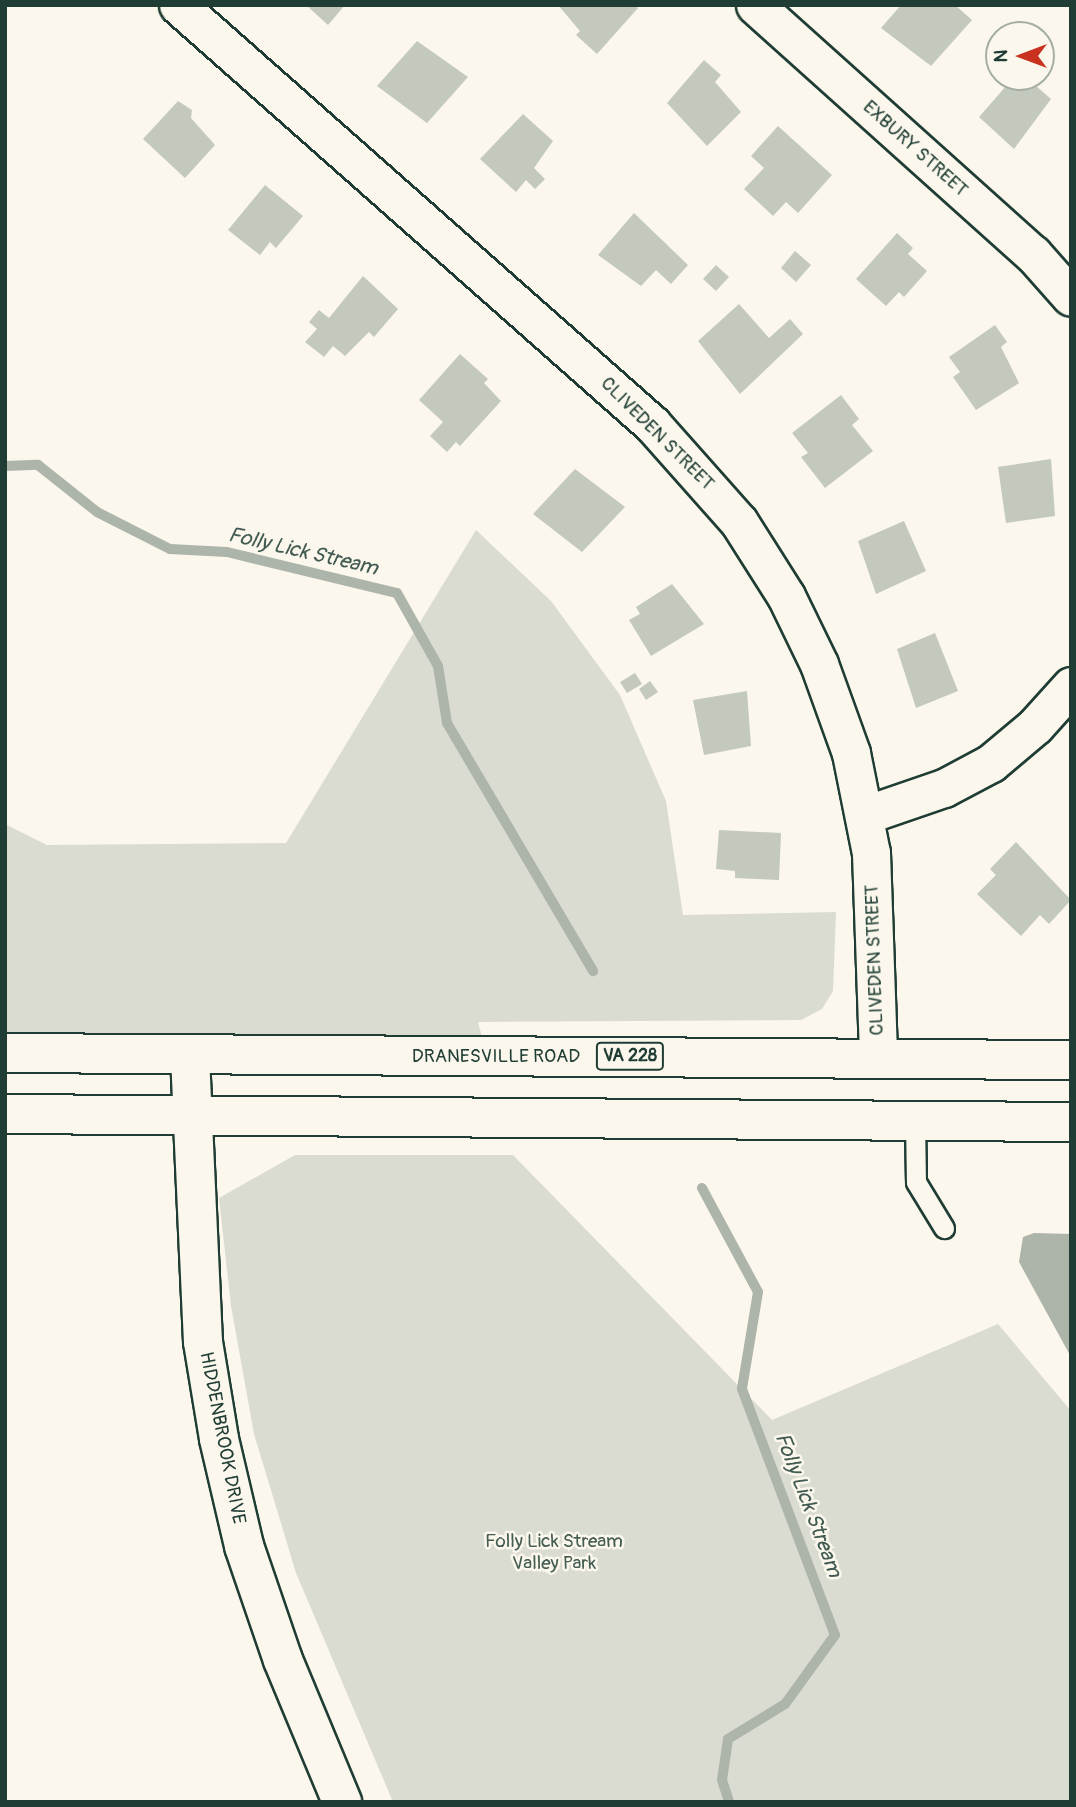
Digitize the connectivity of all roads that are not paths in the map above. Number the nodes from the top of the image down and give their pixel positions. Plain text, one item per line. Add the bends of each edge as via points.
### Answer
1 (177, 5) edge
2 (755, 5) edge
3 (1071, 298) edge
4 (1071, 686) edge
5 (865, 815) junction
6 (5, 1053) edge
7 (190, 1056) junction
8 (878, 1058) junction
9 (1071, 1060) edge
10 (5, 1114) edge
11 (189, 1115) junction
12 (915, 1120) junction
13 (1071, 1122) edge
14 (944, 1228) dead end
15 (342, 1802) edge

1 - 5 street, CLIVEDEN STREET via 409,204 706,479 786,596 819,664 851,753
2 - 3 street, EXBURY STREET via 1033,254
4 - 5 street via 1035,726 991,764 944,788
5 - 8 street, CLIVEDEN STREET
6 - 7 main road, DRANESVILLE ROAD / VA 228
7 - 8 main road, DRANESVILLE ROAD / VA 228
7 - 11 main road, HIDDENBROOK DRIVE
8 - 9 main road, DRANESVILLE ROAD / VA 228
10 - 11 main road
11 - 12 main road
11 - 15 main road, HIDDENBROOK DRIVE via 203,1342 219,1439 253,1571
12 - 13 main road
12 - 14 lane via 916,1182

